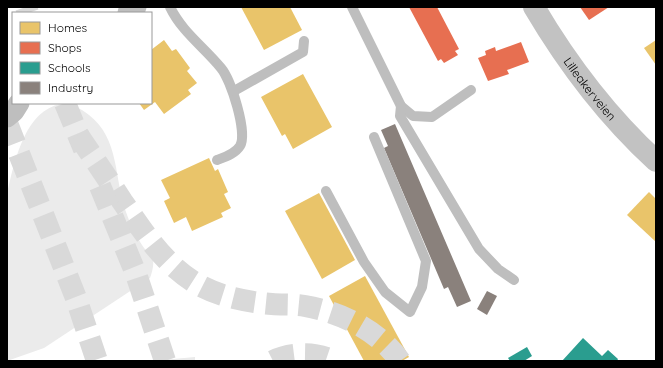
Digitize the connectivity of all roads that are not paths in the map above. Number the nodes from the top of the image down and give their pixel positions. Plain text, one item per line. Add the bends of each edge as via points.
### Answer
1 (170, 7) edge
2 (352, 7) edge
3 (534, 7) edge
4 (304, 41) dead end
5 (471, 90) dead end
6 (234, 91) junction
7 (18, 104) edge
8 (401, 106) junction
9 (7, 117) edge
10 (374, 137) dead end
11 (217, 160) dead end
12 (656, 161) edge
13 (326, 191) dead end
14 (514, 280) dead end

1 - 6 lane via 184,31 222,69
2 - 8 lane
3 - 12 main road, Lilleakerveien via 595,94
4 - 6 lane via 303,52
5 - 8 lane via 432,117 413,116
6 - 11 lane via 243,138 240,147 232,154
7 - 9 street
8 - 14 lane via 400,116 479,249 498,269
10 - 13 lane via 426,261 422,287 410,312 385,292 364,262

